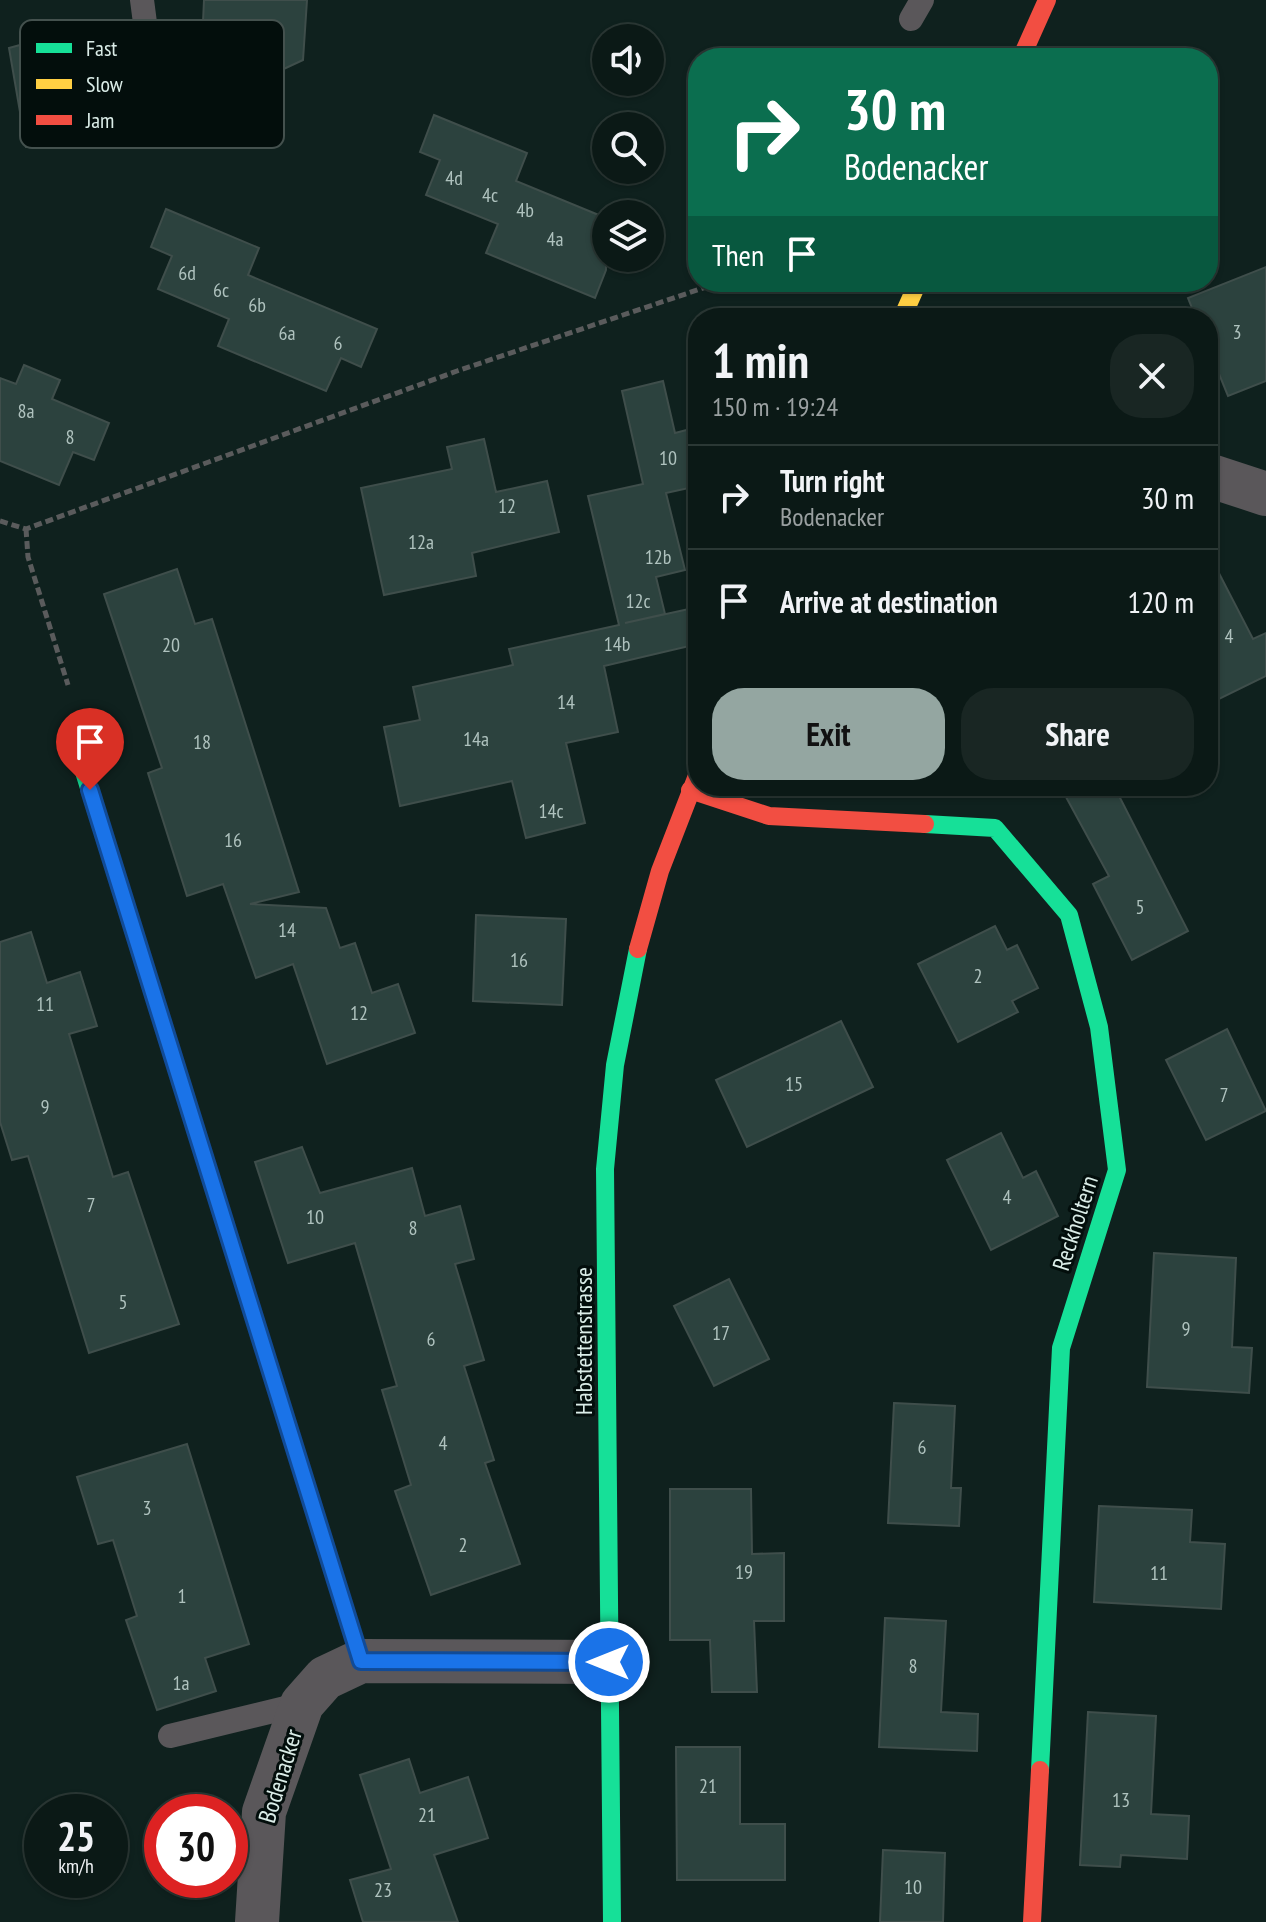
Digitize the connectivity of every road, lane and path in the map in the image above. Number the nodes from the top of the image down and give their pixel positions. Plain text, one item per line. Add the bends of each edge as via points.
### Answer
1 (142, 0) edge
2 (1047, 0) edge
3 (145, 20) edge
4 (1025, 48) edge
5 (691, 292) edge
6 (1218, 478) edge
7 (1266, 494) edge
8 (0, 521) edge
9 (26, 529) junction
10 (71, 730) joint
11 (688, 796) edge
12 (726, 796) edge
13 (361, 1661) junction
14 (609, 1662) junction
15 (302, 1704) junction
16 (170, 1736) dead end
17 (257, 1922) edge
18 (612, 1922) edge
19 (1032, 1922) edge

1 - 3 lane
2 - 4 street
5 - 9 path via 457,371
6 - 7 street
8 - 9 path
9 - 10 path via 28,557 67,678
10 - 13 street
11 - 14 street, Habstettenstrasse via 658,872 631,967 609,1101
12 - 19 street, Reckholtern via 769,816 995,828 1069,915 1099,1027 1117,1170 1061,1348
13 - 14 street, Bodenacker
13 - 15 street, Bodenacker via 325,1678
14 - 18 street, Habstettenstrasse
15 - 16 lane
15 - 17 street, Bodenacker via 264,1812

